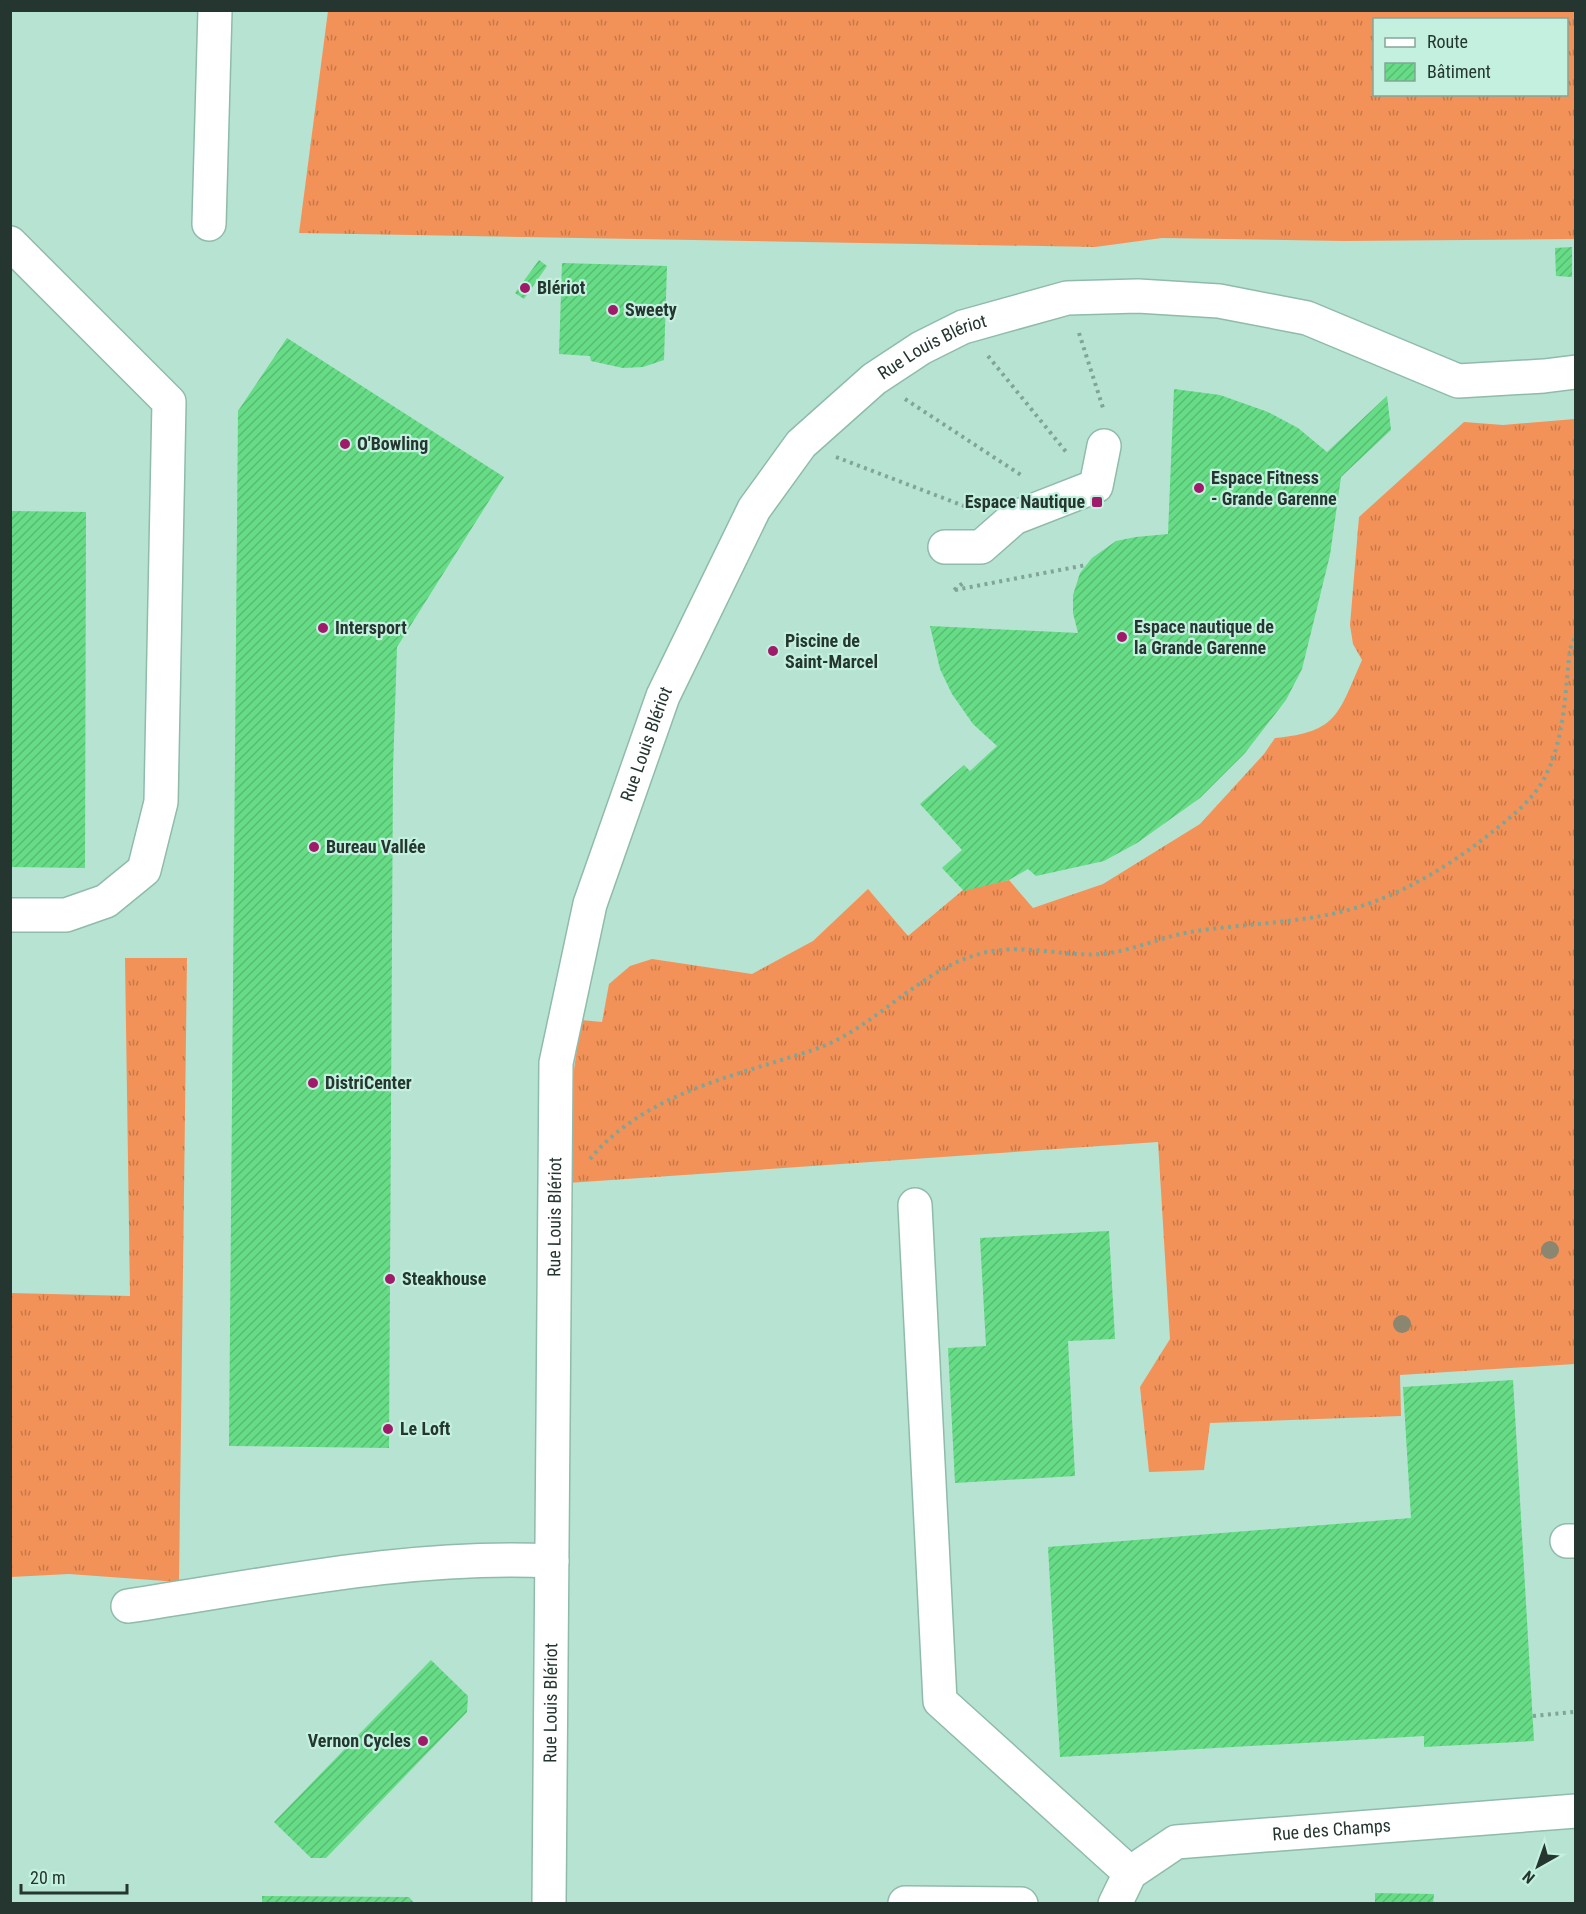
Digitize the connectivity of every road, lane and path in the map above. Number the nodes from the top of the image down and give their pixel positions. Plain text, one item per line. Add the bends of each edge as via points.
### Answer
1 (215, 10) edge
2 (209, 224) dead end
3 (10, 243) edge
4 (1067, 298) junction
5 (963, 327) junction
6 (1575, 372) edge
7 (874, 380) junction
8 (1105, 431) joint
9 (801, 444) junction
10 (1092, 487) junction
11 (1058, 502) junction
12 (978, 511) dead end
13 (945, 547) dead end
14 (1086, 565) dead end
15 (954, 590) dead end
16 (1575, 635) edge
17 (10, 915) edge
18 (555, 1181) junction
19 (915, 1205) dead end
20 (552, 1560) junction
21 (128, 1606) dead end
22 (1573, 1712) dead end
23 (1533, 1716) dead end
24 (1575, 1811) edge
25 (1130, 1873) junction
26 (905, 1903) edge
27 (549, 1904) edge
28 (1021, 1904) edge
29 (1114, 1904) edge

1 - 2 street
3 - 17 street via 169,402 161,802 144,870 106,901 66,915
4 - 5 street, Rue Louis Blériot
4 - 6 street, Rue Louis Blériot via 1138,296 1219,301 1307,318 1458,381
4 - 8 path
5 - 7 street, Rue Louis Blériot via 921,348
5 - 10 path
7 - 9 street, Rue Louis Blériot
7 - 11 path
8 - 10 street via 1096,486
9 - 12 path
9 - 18 street, Rue Louis Blériot via 754,509 663,696 590,904 556,1063
10 - 11 street
11 - 13 street via 1014,518 981,547
14 - 15 path
16 - 18 path via 1558,747 1544,781 1512,816 1426,879 1382,899 1324,916 1189,932 1103,954 1018,948 955,961 855,1032 665,1100 598,1149 574,1177
18 - 20 street, Rue Louis Blériot
19 - 25 street via 940,1701
20 - 21 street via 510,1558 371,1569
20 - 27 street, Rue Louis Blériot
22 - 23 path
24 - 25 street, Rue des Champs via 1176,1842
25 - 29 street, Rue des Champs
26 - 28 street

